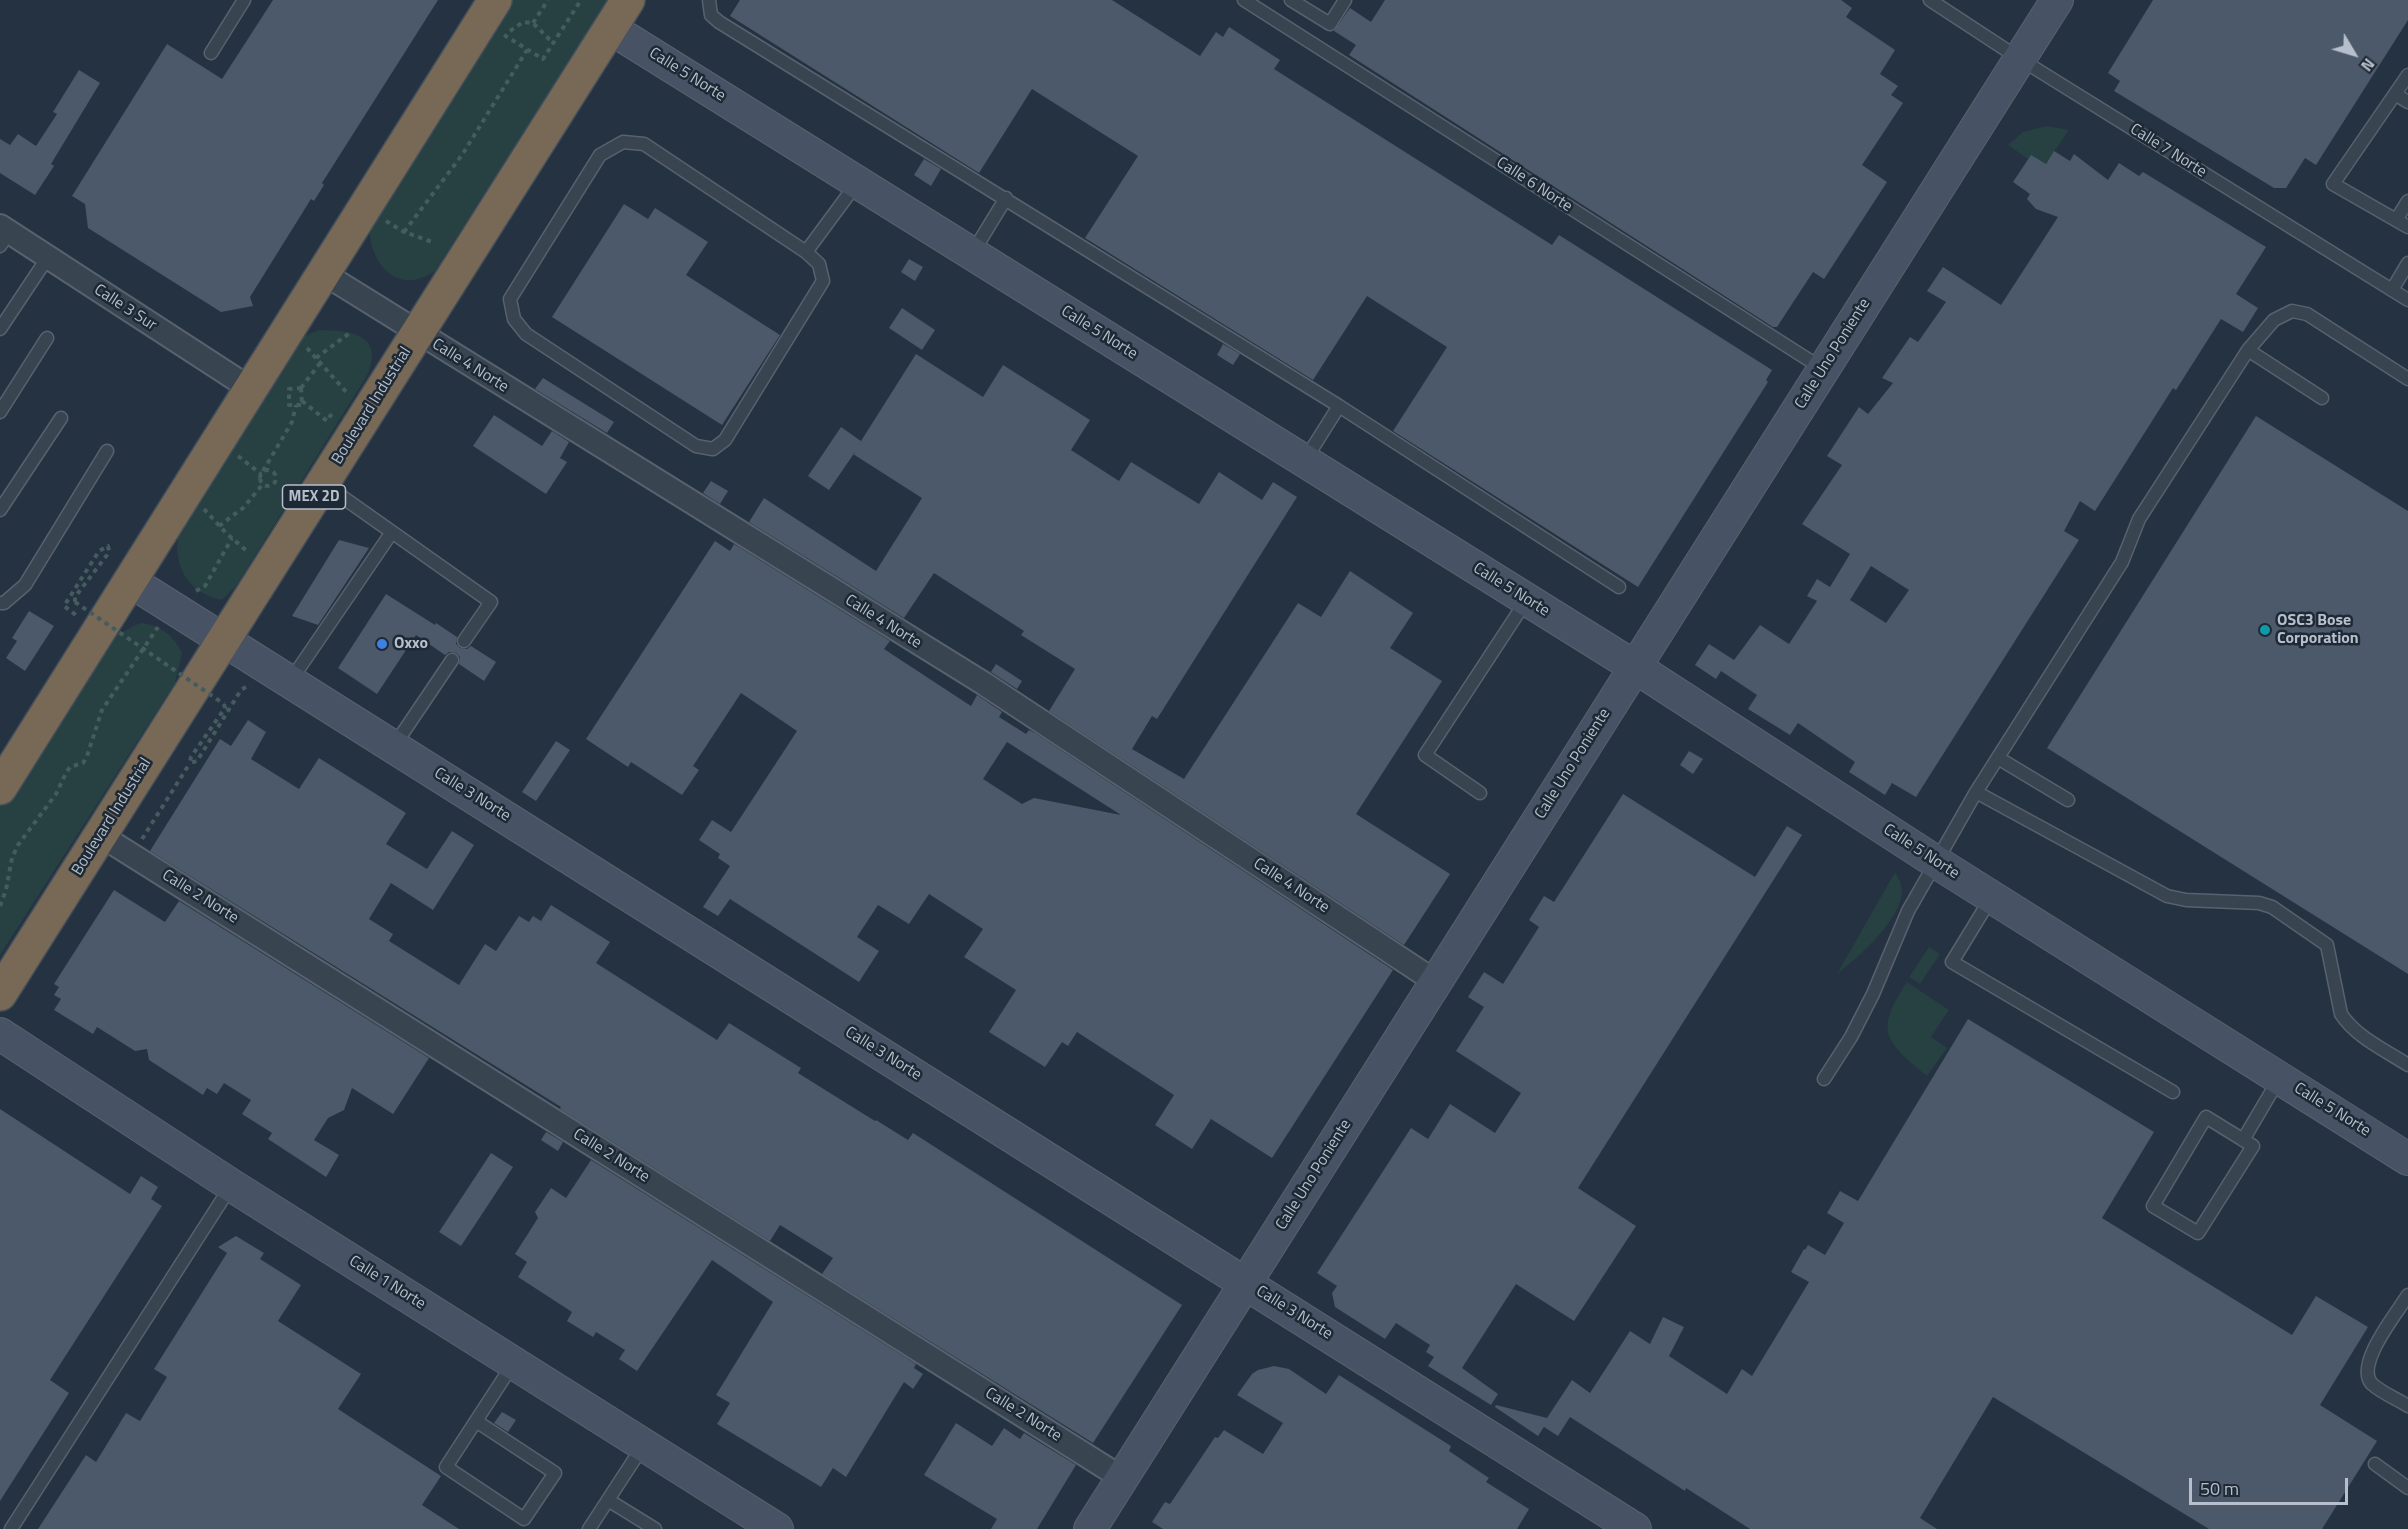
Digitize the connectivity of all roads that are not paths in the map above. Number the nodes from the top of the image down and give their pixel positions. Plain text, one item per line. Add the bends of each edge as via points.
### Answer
1 (244, 0) edge
2 (628, 0) edge
3 (709, 0) edge
4 (1244, 0) edge
5 (1291, 0) edge
6 (1345, 0) edge
7 (1930, 0) edge
8 (2057, 0) edge
9 (495, 19) edge
10 (610, 28) junction
11 (212, 53) dead end
12 (2020, 59) junction
13 (2408, 75) edge
14 (2395, 94) junction
15 (2408, 102) edge
16 (858, 182) junction
17 (1006, 198) junction
18 (2408, 201) edge
19 (2396, 220) junction
20 (2408, 227) edge
21 (3, 235) edge
22 (806, 252) junction
23 (972, 254) junction
24 (48, 257) junction
25 (2408, 263) edge
26 (323, 273) junction
27 (2392, 290) junction
28 (2408, 300) edge
29 (0, 329) edge
30 (418, 333) junction
31 (47, 338) dead end
32 (2248, 350) junction
33 (1824, 369) junction
34 (2408, 379) edge
35 (250, 389) junction
36 (2322, 398) dead end
37 (1339, 406) junction
38 (0, 412) edge
39 (61, 418) dead end
40 (107, 451) dead end
41 (1305, 461) junction
42 (323, 483) junction
43 (0, 510) edge
44 (392, 532) junction
45 (130, 581) junction
46 (1619, 587) dead end
47 (1527, 600) junction
48 (0, 603) edge
49 (224, 639) junction
50 (464, 641) dead end
51 (452, 660) dead end
52 (1635, 667) junction
53 (291, 680) junction
54 (394, 746) junction
55 (1998, 758) junction
56 (0, 788) edge
57 (1976, 792) junction
58 (1480, 793) dead end
59 (2068, 800) dead end
60 (100, 835) junction
61 (1936, 862) junction
62 (1992, 897) junction
63 (1436, 982) junction
64 (0, 994) edge
65 (0, 1034) edge
66 (2408, 1065) edge
67 (2280, 1077) junction
68 (1824, 1079) dead end
69 (2173, 1092) dead end
70 (2243, 1140) junction
71 (2408, 1159) edge
72 (231, 1185) junction
73 (1246, 1282) junction
74 (2408, 1295) edge
75 (514, 1363) junction
76 (2408, 1406) edge
77 (476, 1421) junction
78 (643, 1445) junction
79 (2375, 1464) dead end
80 (1122, 1478) junction
81 (2408, 1488) edge
82 (608, 1500) junction
83 (11, 1529) edge
84 (589, 1529) edge
85 (655, 1529) edge
86 (777, 1529) edge
87 (1090, 1529) edge
88 (1635, 1529) edge

1 - 11 lane
2 - 10 highway, Boulevard Industrial / MEX 2D
3 - 17 lane via 711,15 719,22
4 - 33 lane, Calle 6 Norte
5 - 6 lane via 1330,24
7 - 12 lane, Calle 7 Norte
8 - 12 street, Calle Uno Poniente
9 - 26 highway
10 - 16 street, Calle 5 Norte
10 - 30 highway, Boulevard Industrial / MEX 2D
12 - 27 lane, Calle 7 Norte
12 - 33 street, Calle Uno Poniente
13 - 14 lane
14 - 15 lane
14 - 19 lane via 2333,184
16 - 22 lane
16 - 23 street, Calle 5 Norte
17 - 23 lane
17 - 37 lane
18 - 19 lane
19 - 20 lane
21 - 24 street, Calle 3 Sur
22 - 22 lane via 819,264 824,281 724,440 712,449 696,446 526,334 514,320 510,299 516,289 600,155 623,142 644,144
23 - 41 street, Calle 5 Norte
24 - 29 lane
24 - 35 street, Calle 3 Sur
25 - 27 lane
26 - 30 street, Calle 4 Norte
26 - 35 highway
27 - 28 lane, Calle 7 Norte
30 - 42 highway, Boulevard Industrial / MEX 2D via 356,404
30 - 63 street, Calle 4 Norte via 983,684
31 - 38 lane
32 - 34 lane via 2274,320 2292,311 2307,314
32 - 36 lane
32 - 55 lane via 2139,519 2122,562
33 - 52 street, Calle Uno Poniente
35 - 45 highway
37 - 41 lane
37 - 46 lane
39 - 43 lane
40 - 48 lane via 25,585
41 - 47 street, Calle 5 Norte
42 - 44 lane
42 - 49 highway, Boulevard Industrial / MEX 2D
44 - 50 lane via 491,602
44 - 53 lane
45 - 49 street, Calle 3 Norte
45 - 56 highway
47 - 52 street, Calle 5 Norte
47 - 58 lane via 1425,755
49 - 53 street, Calle 3 Norte
49 - 60 highway, Boulevard Industrial / MEX 2D
51 - 54 lane
52 - 61 street, Calle 5 Norte
52 - 63 street, Calle Uno Poniente
53 - 54 street, Calle 3 Norte
54 - 73 street, Calle 3 Norte
55 - 57 lane
55 - 59 lane
57 - 61 lane
57 - 66 lane via 2167,896 2272,907 2327,945 2347,1022
60 - 64 highway, Boulevard Industrial / MEX 2D
60 - 80 street, Calle 2 Norte
61 - 62 street, Calle 5 Norte
61 - 68 lane via 1908,911 1874,994
62 - 67 street, Calle 5 Norte
62 - 69 lane via 1952,962
63 - 73 street, Calle Uno Poniente
65 - 72 street, Calle 1 Norte
67 - 70 lane
67 - 71 street, Calle 5 Norte
70 - 70 lane via 2206,1117 2153,1206 2198,1233 2253,1146
72 - 75 street, Calle 1 Norte
72 - 83 lane
73 - 80 street, Calle Uno Poniente
73 - 88 street, Calle 3 Norte
74 - 76 lane via 2370,1355 2366,1370 2371,1383
75 - 77 lane
75 - 78 street, Calle 1 Norte
77 - 77 lane via 446,1467 524,1519 555,1473
78 - 82 lane
78 - 86 street, Calle 1 Norte
79 - 81 lane
80 - 87 street, Calle Uno Poniente
82 - 84 lane
82 - 85 lane

